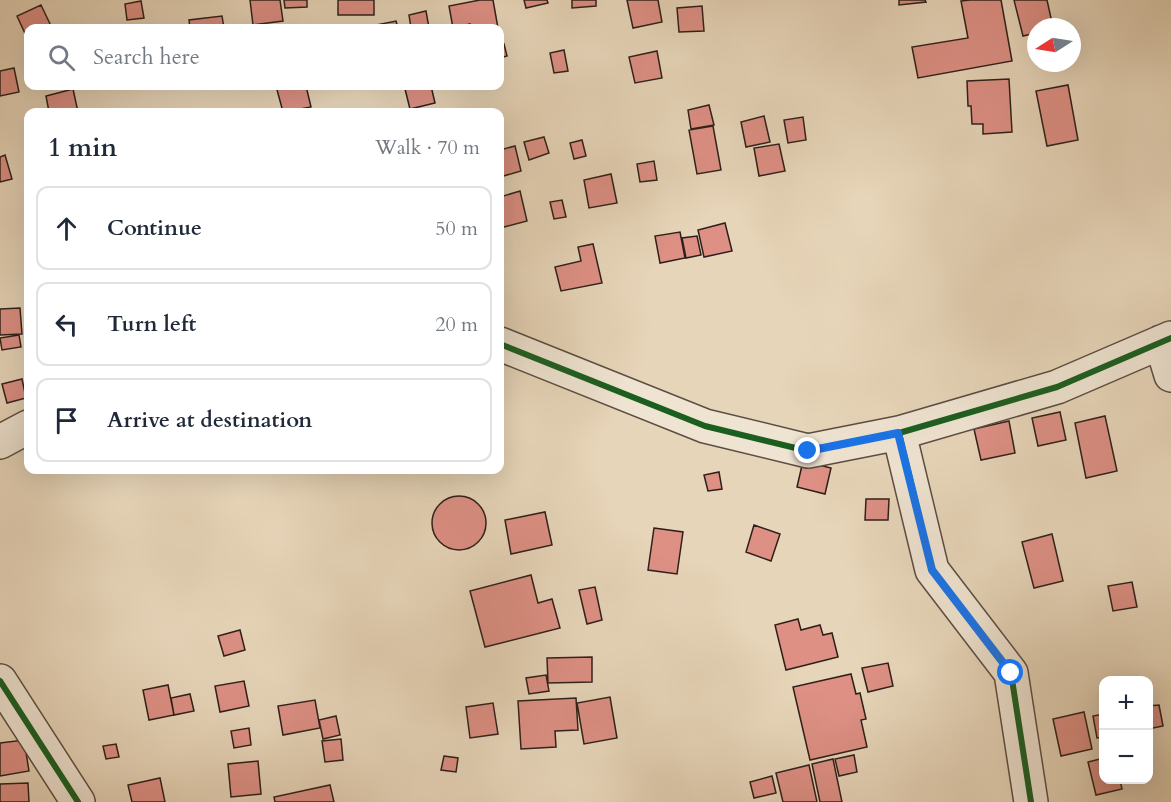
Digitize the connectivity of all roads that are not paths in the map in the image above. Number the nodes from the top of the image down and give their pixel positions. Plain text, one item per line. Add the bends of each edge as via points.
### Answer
1 (1166, 340) edge
2 (504, 346) edge
3 (1171, 375) edge
4 (24, 429) edge
5 (898, 433) junction
6 (0, 442) edge
7 (0, 681) edge
8 (78, 802) edge
9 (1031, 802) edge

1 - 3 street
1 - 5 street via 1057,387
2 - 5 street via 705,426 808,451
4 - 6 street
5 - 9 street via 932,570 1011,673
7 - 8 street

